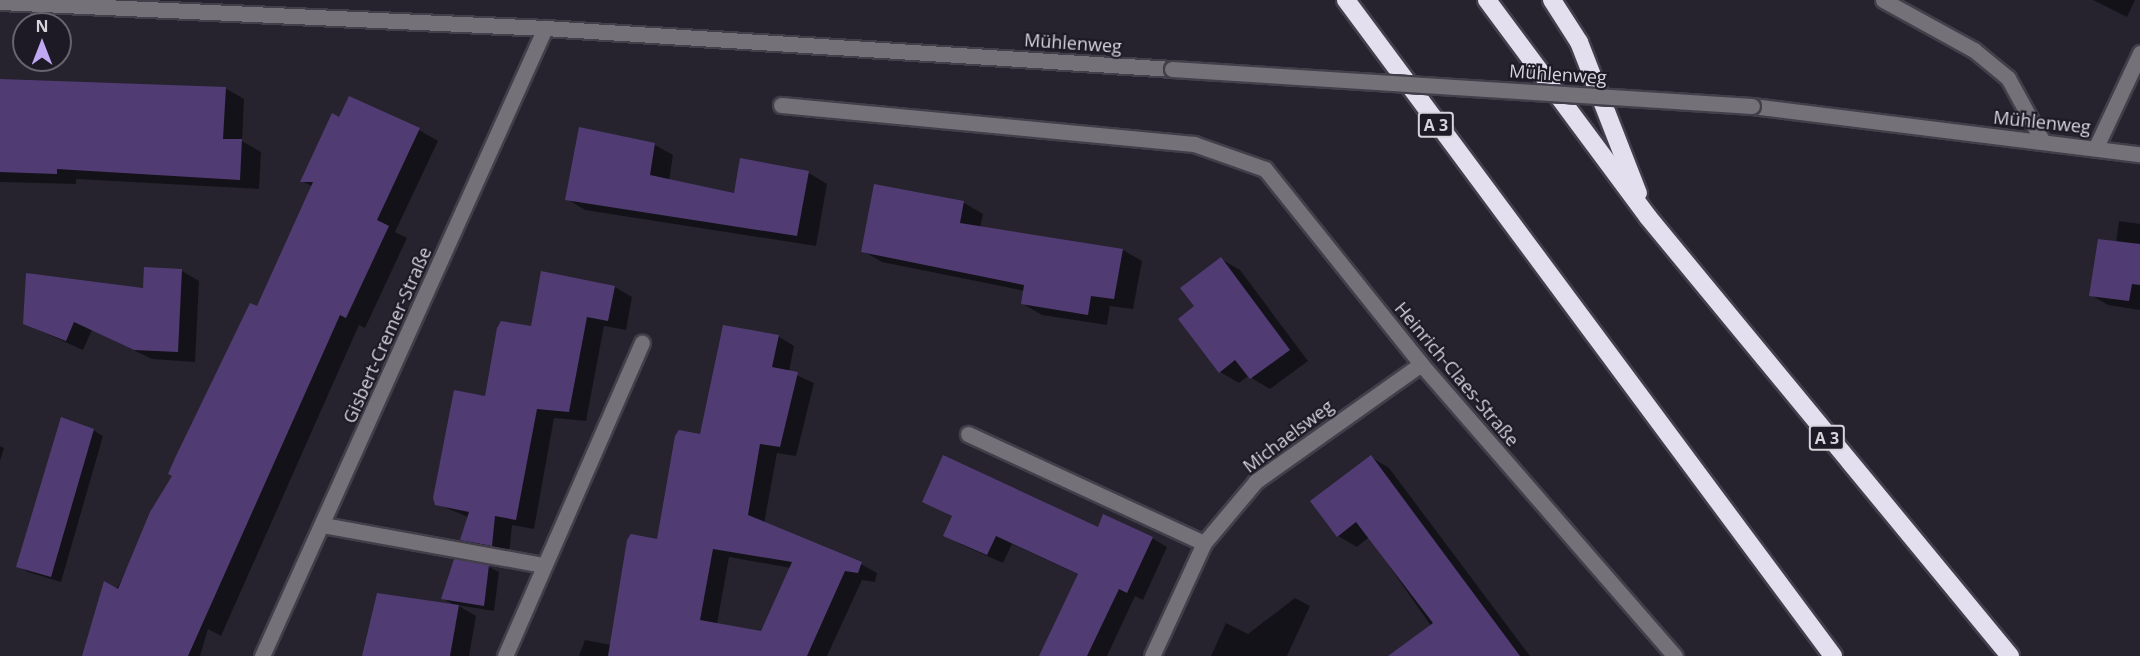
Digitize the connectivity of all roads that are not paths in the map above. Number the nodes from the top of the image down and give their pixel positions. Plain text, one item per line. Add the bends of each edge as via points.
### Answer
1 (1346, 0) edge
2 (1487, 0) edge
3 (1552, 0) edge
4 (1883, 0) edge
5 (0, 2) edge
6 (545, 28) junction
7 (2140, 53) edge
8 (781, 105) dead end
9 (2043, 142) junction
10 (2096, 147) junction
11 (2140, 154) edge
12 (1648, 218) junction
13 (642, 343) dead end
14 (1421, 364) junction
15 (968, 434) dead end
16 (323, 525) junction
17 (1204, 543) junction
18 (543, 565) junction
19 (262, 656) edge
20 (505, 656) edge
21 (1152, 656) edge
22 (1675, 656) edge
23 (1833, 656) edge
24 (2010, 656) edge

1 - 23 highway, A 3
2 - 12 highway, A 3
3 - 12 highway via 1579,42
4 - 9 street via 1974,50 2008,78
5 - 6 street, Mühlenweg
6 - 9 street, Mühlenweg, bridge via 1752,106
6 - 16 street, Gisbert-Cremer-Straße
7 - 10 street
8 - 14 street, Heinrich-Claes-Straße via 1194,144 1265,169
9 - 10 street, Mühlenweg
10 - 11 street, Mühlenweg
12 - 24 highway, A 3
13 - 18 street
14 - 17 street, Michaelsweg via 1256,481
14 - 22 street, Heinrich-Claes-Straße
15 - 17 street
16 - 18 street
16 - 19 street, Gisbert-Cremer-Straße
17 - 21 street, Michaelsweg
18 - 20 street

